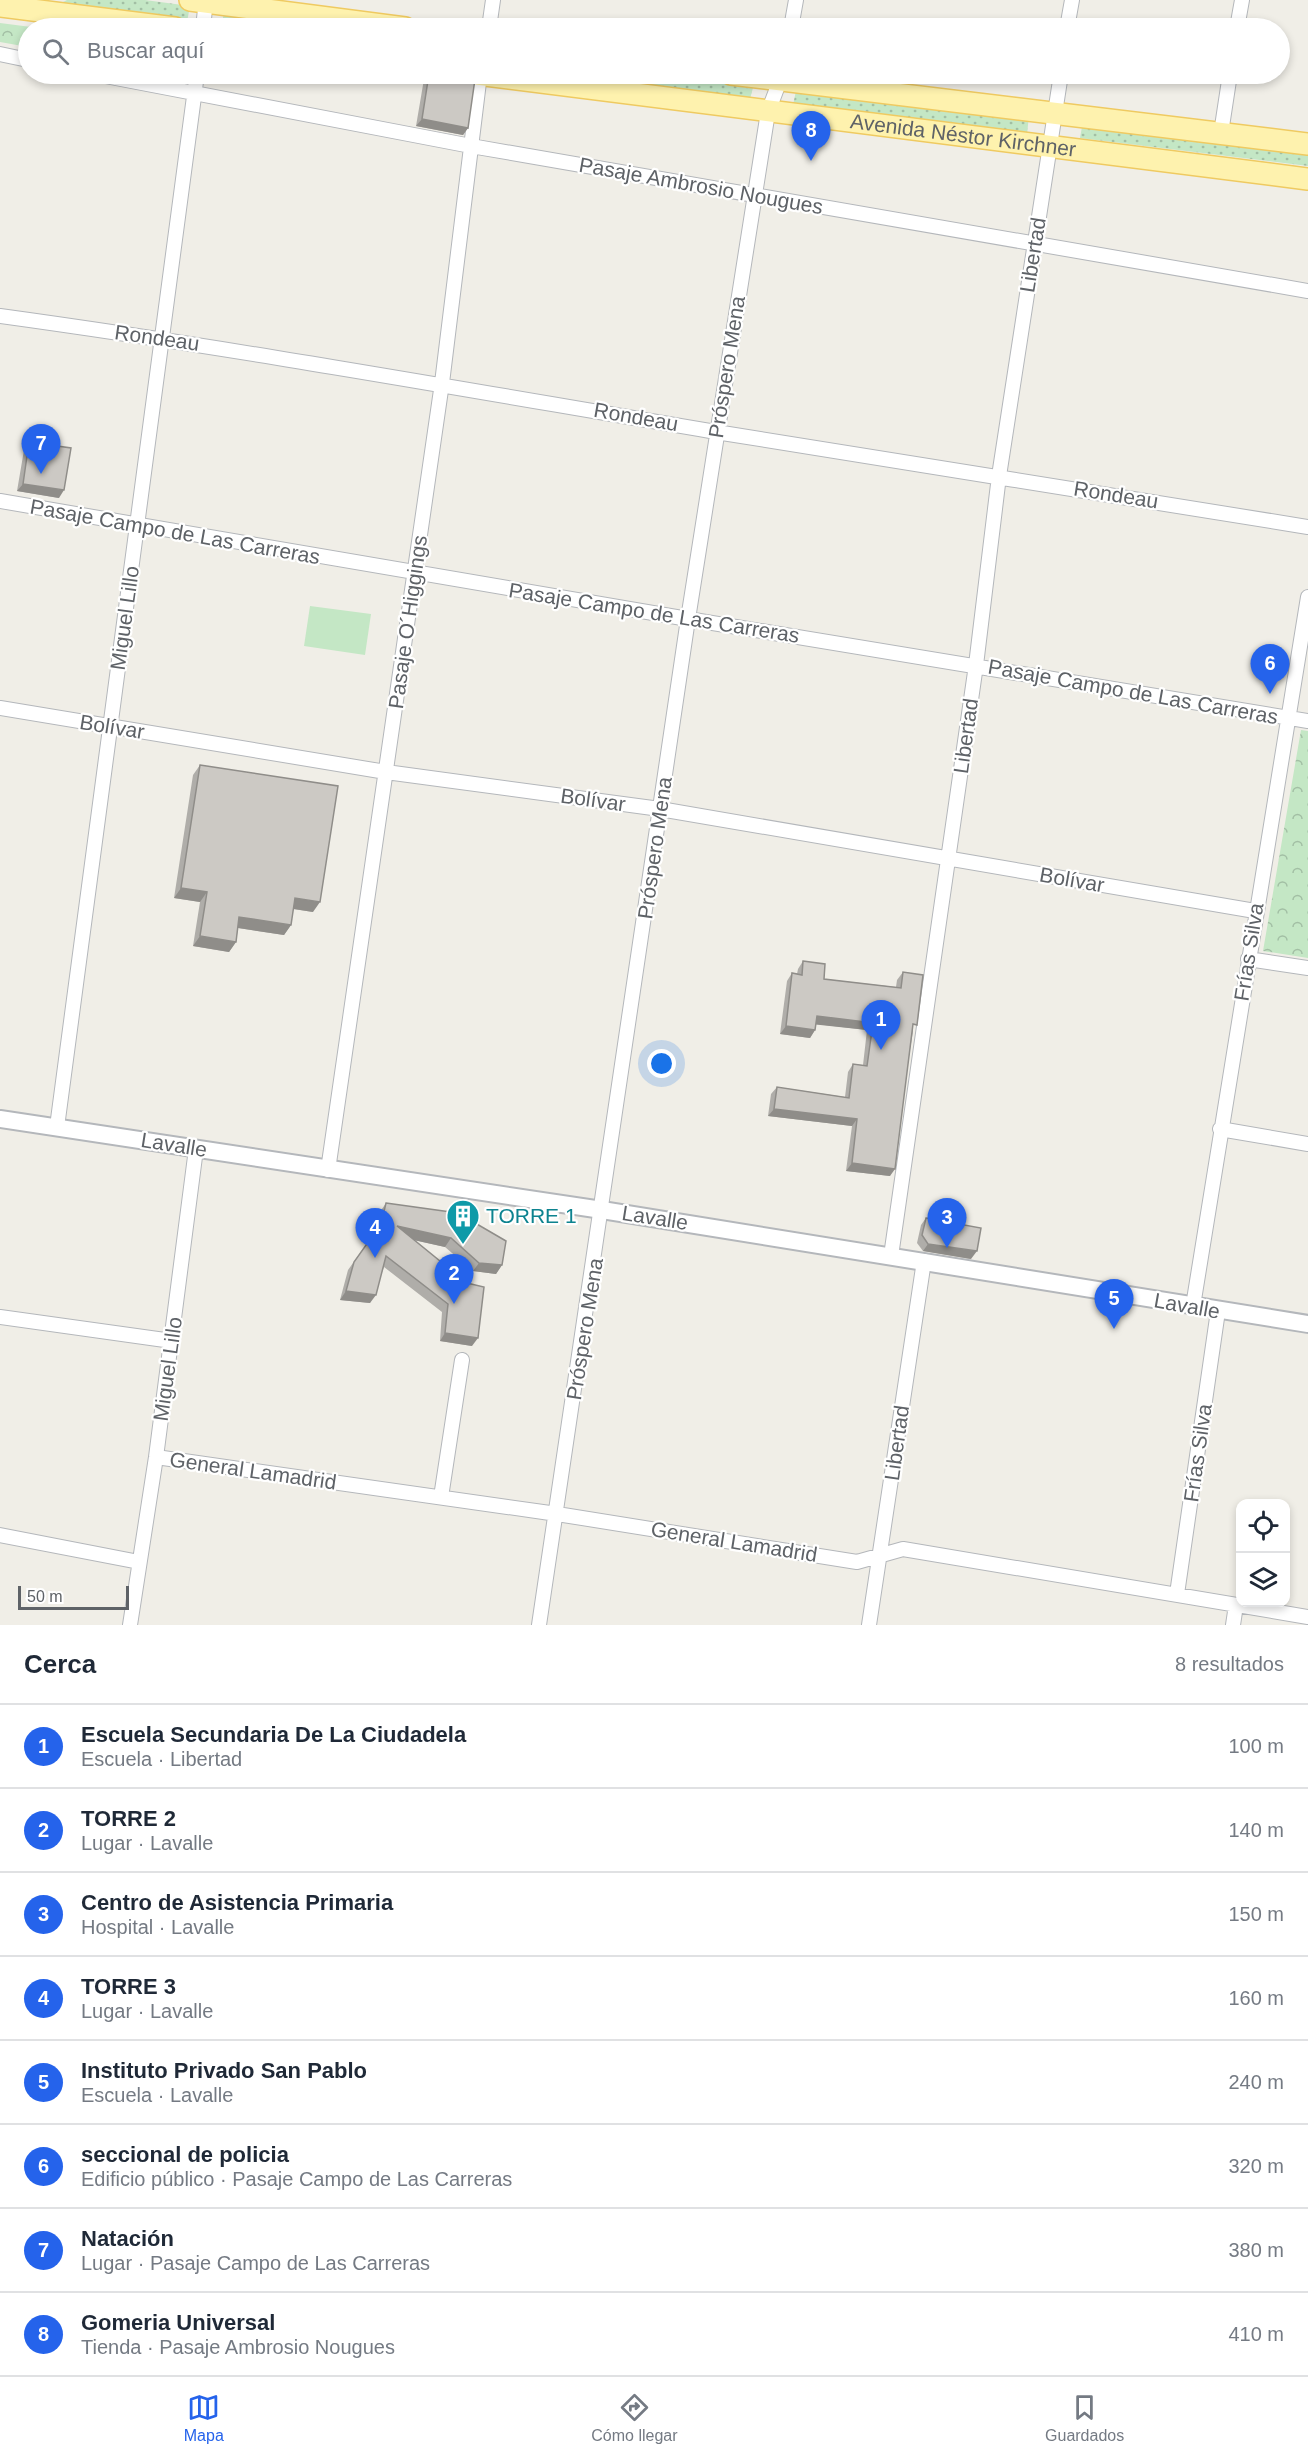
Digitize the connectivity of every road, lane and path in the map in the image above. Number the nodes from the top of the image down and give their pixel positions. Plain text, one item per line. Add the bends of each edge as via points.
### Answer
1 (493, 0) edge
2 (796, 0) edge
3 (1072, 0) edge
4 (1242, 0) edge
5 (201, 1) edge
6 (5, 9) edge
7 (86, 18) edge
8 (202, 18) edge
9 (329, 18) edge
10 (490, 18) edge
11 (793, 18) edge
12 (1069, 18) edge
13 (1239, 18) edge
14 (0, 54) edge
15 (18, 58) edge
16 (145, 84) edge
17 (196, 84) edge
18 (478, 84) edge
19 (555, 84) edge
20 (778, 84) edge
21 (836, 84) edge
22 (1059, 84) edge
23 (1228, 84) edge
24 (195, 94) junction
25 (768, 112) junction
26 (1055, 112) junction
27 (1221, 133) junction
28 (1308, 144) edge
29 (471, 146) junction
30 (1050, 146) junction
31 (1308, 179) edge
32 (755, 195) junction
33 (1034, 242) junction
34 (1308, 291) edge
35 (0, 316) edge
36 (164, 339) junction
37 (442, 383) junction
38 (717, 432) junction
39 (999, 476) junction
40 (0, 501) edge
41 (138, 526) junction
42 (1308, 527) edge
43 (415, 573) junction
44 (1308, 597) edge
45 (688, 619) junction
46 (976, 665) junction
47 (0, 708) edge
48 (1289, 718) junction
49 (1308, 721) edge
50 (109, 727) junction
51 (386, 772) junction
52 (660, 809) junction
53 (949, 860) junction
54 (1255, 911) junction
55 (1248, 959) junction
56 (1308, 968) edge
57 (0, 1119) edge
58 (57, 1127) junction
59 (1220, 1129) junction
60 (1308, 1144) edge
61 (196, 1149) junction
62 (328, 1170) junction
63 (602, 1210) junction
64 (891, 1256) junction
65 (924, 1261) junction
66 (1193, 1306) junction
67 (1218, 1311) junction
68 (0, 1317) edge
69 (1308, 1324) edge
70 (172, 1341) junction
71 (462, 1360) dead end
72 (156, 1457) junction
73 (441, 1497) junction
74 (557, 1514) junction
75 (0, 1535) edge
76 (881, 1555) junction
77 (139, 1562) junction
78 (1178, 1594) junction
79 (1236, 1605) joint
80 (1248, 1607) edge
81 (1308, 1617) edge
82 (130, 1625) edge
83 (539, 1625) edge
84 (869, 1625) edge
85 (1233, 1625) edge

1 - 10 street
2 - 11 street
3 - 12 street
4 - 13 street
5 - 8 street
5 - 9 main road
6 - 7 main road
14 - 15 street
16 - 24 street, Pasaje Ambrosio Nougues
17 - 24 street, Miguel Lillo
18 - 29 street, Pasaje O´Higgings
19 - 25 main road, Avenida Néstor Kirchner
20 - 25 street, Próspero Mena
21 - 26 main road, Avenida Néstor Kirchner
22 - 26 street, Libertad
23 - 27 street
24 - 29 street, Pasaje Ambrosio Nougues
24 - 36 street, Miguel Lillo
25 - 30 main road, Avenida Néstor Kirchner
25 - 32 street, Próspero Mena
26 - 27 main road, Avenida Néstor Kirchner
26 - 30 street, Libertad
27 - 28 main road, Avenida Néstor Kirchner
29 - 32 street, Pasaje Ambrosio Nougues
29 - 37 street, Pasaje O´Higgings
30 - 31 main road, Avenida Néstor Kirchner
30 - 33 street, Libertad
32 - 33 street, Pasaje Ambrosio Nougues
32 - 38 street, Próspero Mena
33 - 34 street, Pasaje Ambrosio Nougues
33 - 39 street, Libertad
35 - 36 street, Rondeau
36 - 37 street, Rondeau
36 - 41 street, Miguel Lillo
37 - 38 street, Rondeau
37 - 43 street, Pasaje O´Higgings
38 - 39 street, Rondeau
38 - 45 street, Próspero Mena
39 - 42 street, Rondeau
39 - 46 street, Libertad
40 - 41 street, Pasaje Campo de Las Carreras
41 - 43 street, Pasaje Campo de Las Carreras
41 - 50 street, Miguel Lillo
43 - 45 street, Pasaje Campo de Las Carreras
43 - 51 street, Pasaje O´Higgings
44 - 48 street, Frías Silva
45 - 46 street, Pasaje Campo de Las Carreras
45 - 52 street, Próspero Mena
46 - 48 street, Pasaje Campo de Las Carreras
46 - 53 street, Libertad
47 - 50 street, Bolívar
48 - 49 street, Pasaje Campo de Las Carreras
48 - 54 street, Frías Silva
50 - 51 street, Bolívar
50 - 58 street, Miguel Lillo
51 - 52 street, Bolívar
51 - 62 street, Pasaje O´Higgings
52 - 53 street, Bolívar
52 - 63 street, Próspero Mena
53 - 54 street, Bolívar
53 - 64 street, Libertad
54 - 55 street, Frías Silva
55 - 56 street
55 - 59 street, Frías Silva
57 - 58 street, Lavalle
58 - 61 street, Lavalle
59 - 60 street
59 - 66 street, Frías Silva
61 - 62 street, Lavalle
61 - 70 street, Miguel Lillo
62 - 63 street, Lavalle
63 - 64 street, Lavalle
63 - 74 street, Próspero Mena
64 - 65 street, Lavalle
65 - 66 street, Lavalle
65 - 76 street, Libertad
66 - 67 street, Lavalle
67 - 69 street, Lavalle
67 - 78 street, Frías Silva
68 - 70 street
70 - 72 street, Miguel Lillo
71 - 73 street
72 - 73 street, General Lamadrid
72 - 77 street, Miguel Lillo
73 - 74 street, General Lamadrid
74 - 76 street, General Lamadrid via 858,1562
74 - 83 street, Próspero Mena
75 - 77 street
76 - 78 street, General Lamadrid via 903,1548
76 - 84 street, Libertad
77 - 82 street, Miguel Lillo
78 - 79 street, General Lamadrid
79 - 85 street
80 - 81 street, General Lamadrid

